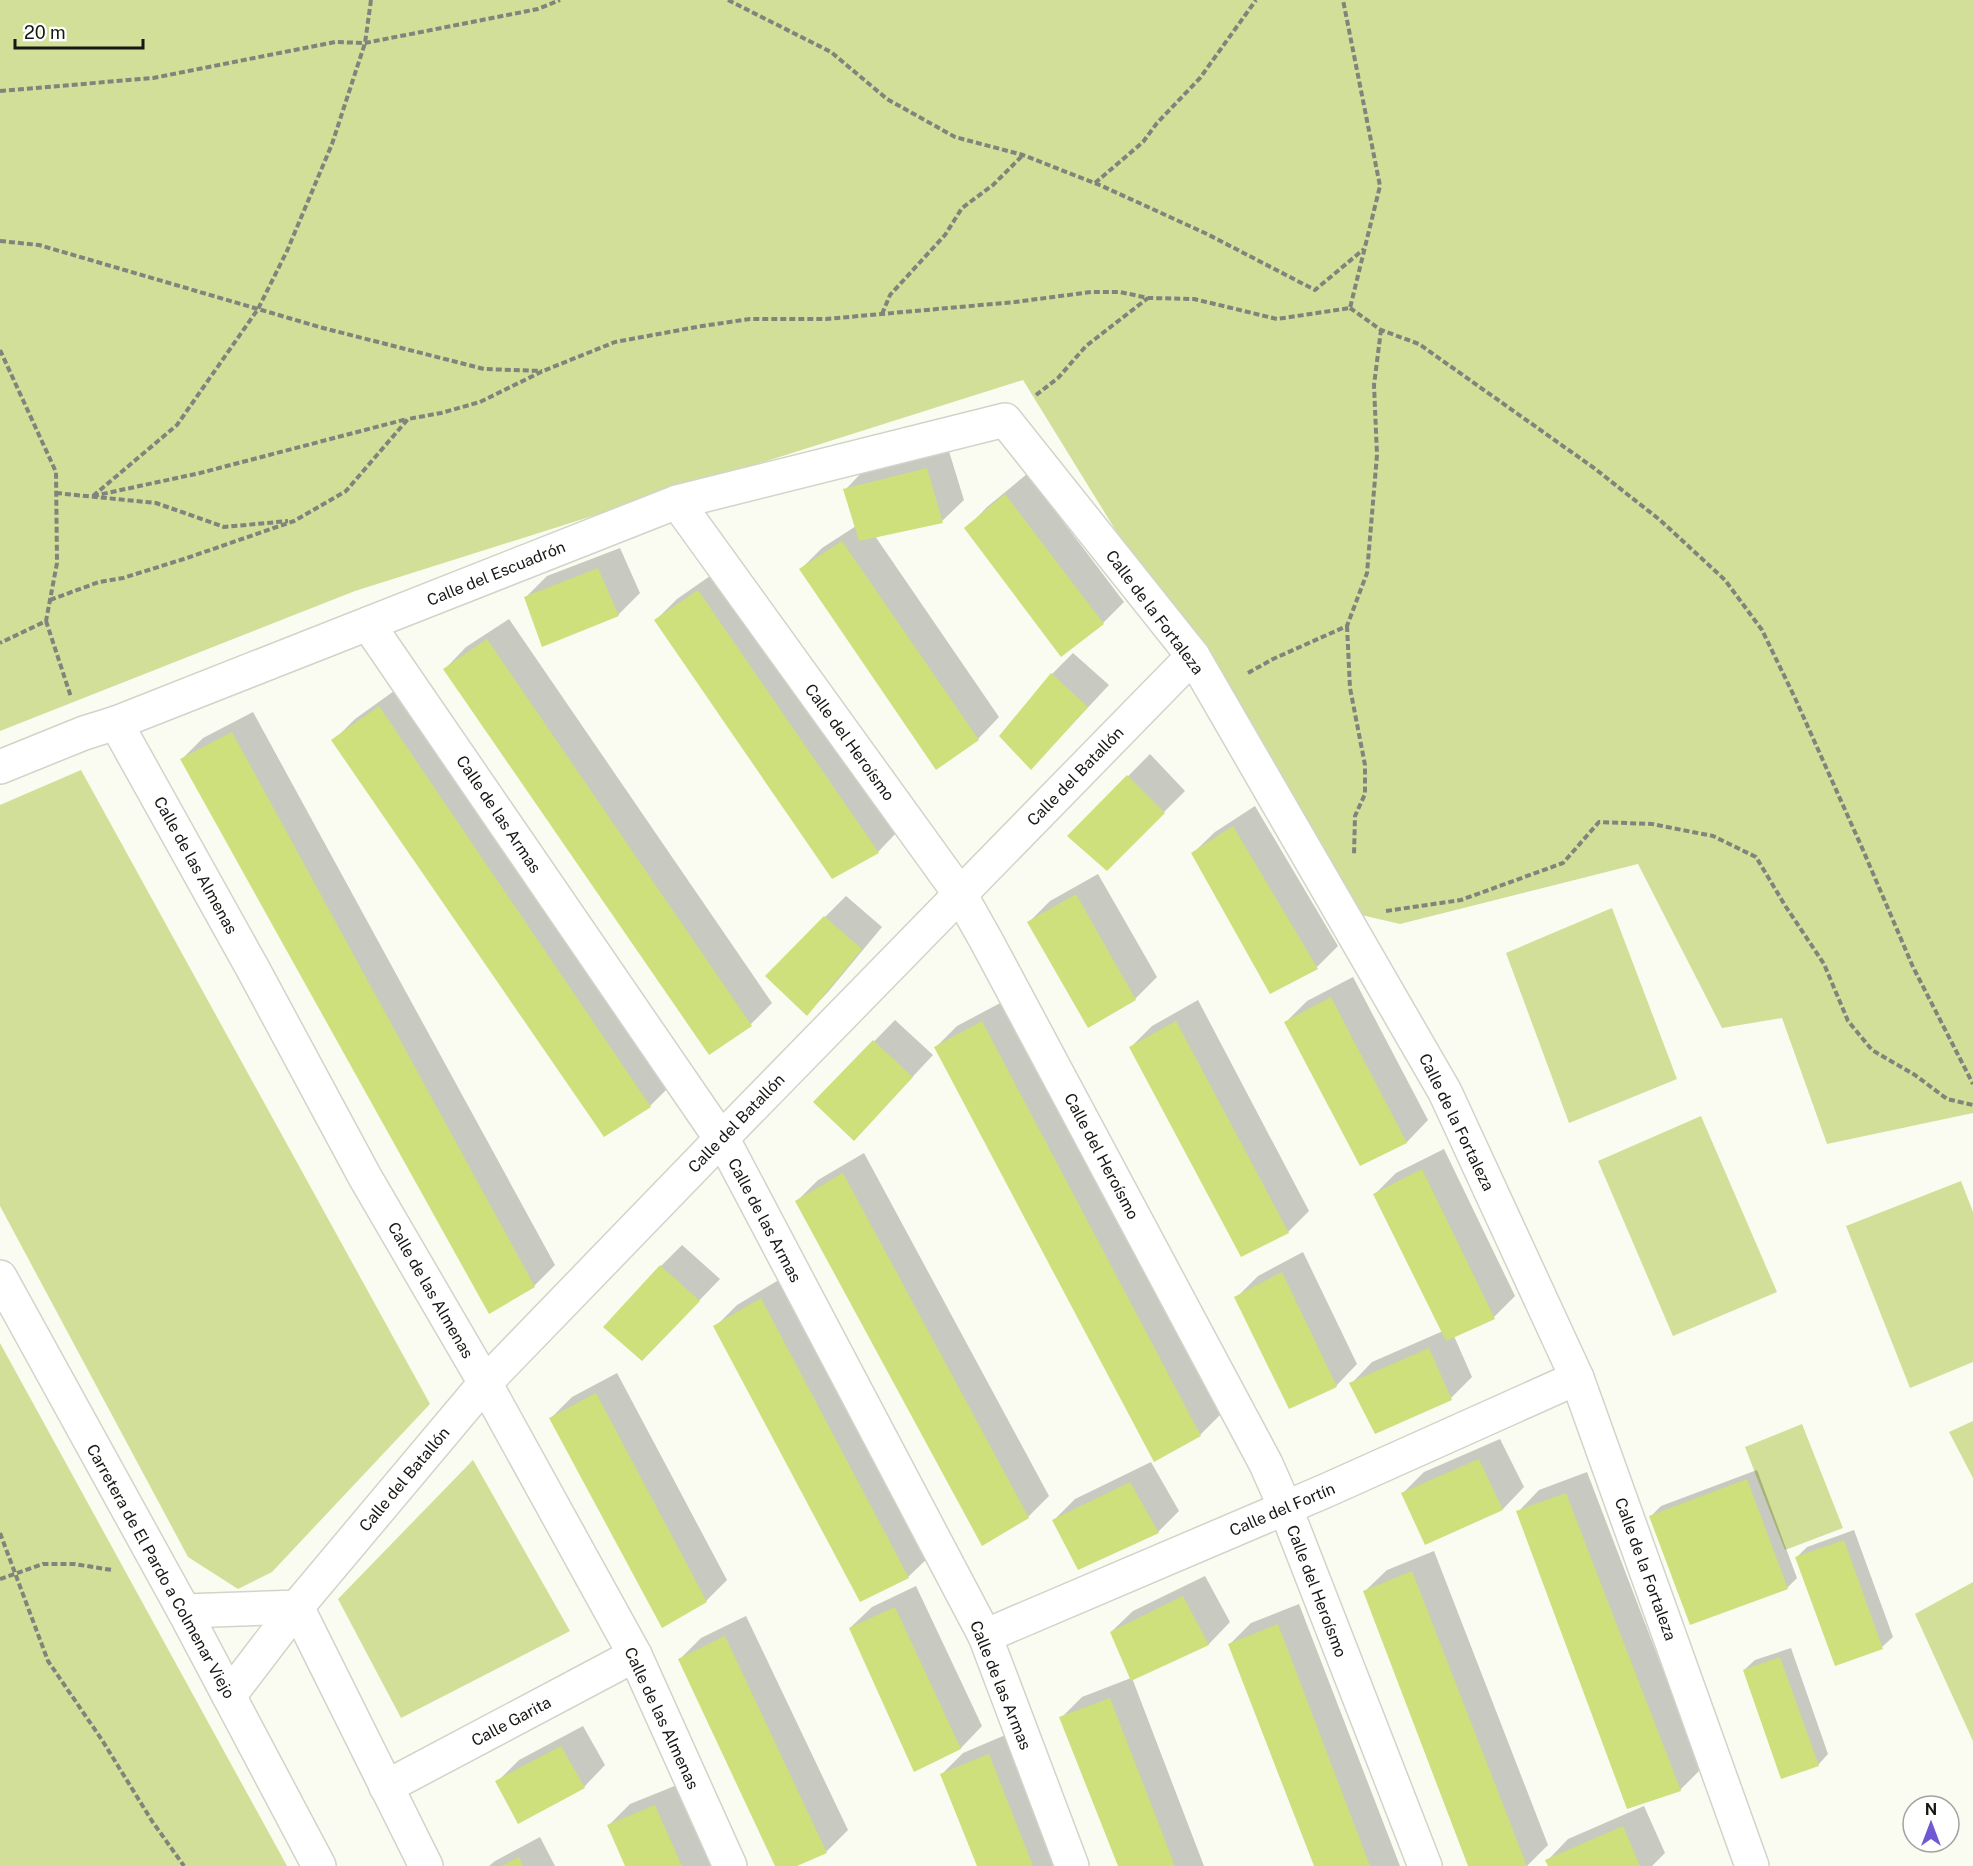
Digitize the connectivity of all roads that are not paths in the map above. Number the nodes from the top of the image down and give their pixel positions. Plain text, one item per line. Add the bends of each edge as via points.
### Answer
1 (1005, 420) joint
2 (677, 502) junction
3 (368, 624) junction
4 (1192, 656) junction
5 (116, 723) junction
6 (0, 767) edge
7 (960, 894) junction
8 (720, 1139) junction
9 (0, 1277) edge
10 (1577, 1378) junction
11 (485, 1383) junction
12 (1285, 1507) junction
13 (297, 1607) junction
14 (184, 1611) junction
15 (985, 1636) junction
16 (635, 1655) junction
17 (230, 1696) junction
18 (386, 1787) junction
19 (319, 1866) edge
20 (426, 1866) edge
21 (730, 1866) edge
22 (1072, 1866) edge
23 (1425, 1866) edge
24 (1752, 1866) edge

1 - 2 street, Calle del Escuadrón
1 - 4 street, Calle de la Fortaleza
2 - 3 street, Calle del Escuadrón
2 - 7 street, Calle del Heroísmo
3 - 5 street, Calle del Escuadrón
3 - 8 street, Calle de las Armas
4 - 7 street, Calle del Batallón
4 - 10 street, Calle de la Fortaleza via 1445,1092
5 - 6 street, Calle del Escuadrón
5 - 11 street, Calle de las Almenas via 365,1177
7 - 8 street, Calle del Batallón
7 - 12 street, Calle del Heroísmo via 1266,1464
8 - 11 street, Calle del Batallón
8 - 15 street, Calle de las Armas
9 - 14 street, Carretera de El Pardo a Colmenar Viejo
10 - 12 street, Calle del Fortín
10 - 24 street, Calle de la Fortaleza
11 - 13 street, Calle del Batallón
11 - 16 street, Calle de las Almenas
12 - 15 street, Calle del Fortín
12 - 23 street, Calle del Heroísmo
13 - 14 street
13 - 17 street, Calle del Batallón
13 - 18 street
14 - 17 street, Carretera de El Pardo a Colmenar Viejo
15 - 22 street, Calle de las Armas
16 - 18 street, Calle Garita
16 - 21 street, Calle de las Almenas
17 - 19 street, Carretera de El Pardo a Colmenar Viejo
18 - 20 street

